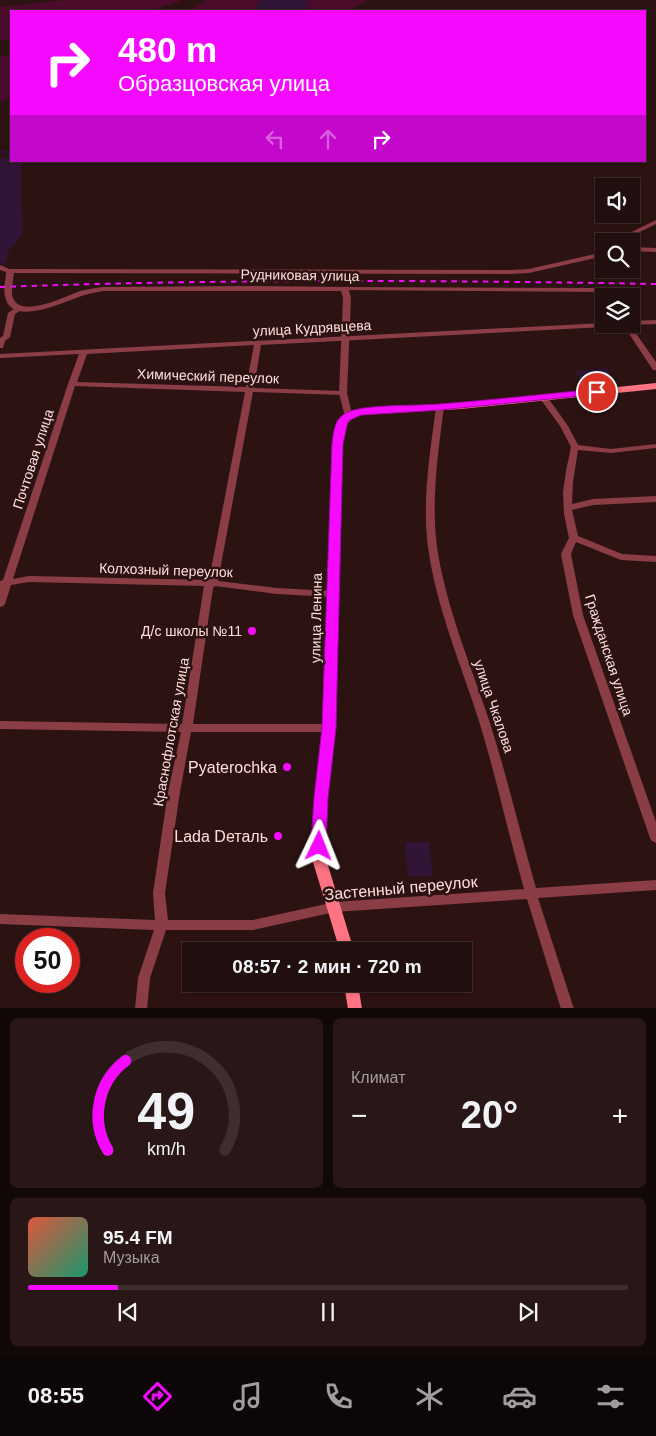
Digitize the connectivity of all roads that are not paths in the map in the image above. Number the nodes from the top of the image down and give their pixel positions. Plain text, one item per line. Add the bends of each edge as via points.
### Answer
1 (656, 222) edge
2 (633, 233) edge
3 (640, 249) edge
4 (656, 250) edge
5 (595, 256) edge
6 (0, 267) edge
7 (10, 271) junction
8 (345, 289) junction
9 (595, 290) edge
10 (21, 308) junction
11 (656, 322) edge
12 (640, 323) edge
13 (595, 326) edge
14 (632, 333) edge
15 (345, 338) junction
16 (258, 343) junction
17 (0, 346) edge
18 (84, 352) junction
19 (0, 356) edge
20 (656, 368) edge
21 (72, 384) junction
22 (656, 386) edge
23 (249, 390) junction
24 (343, 393) junction
25 (543, 397) junction
26 (440, 407) junction
27 (352, 414) junction
28 (656, 446) edge
29 (575, 447) junction
30 (656, 499) edge
31 (568, 508) junction
32 (574, 538) junction
33 (656, 559) edge
34 (213, 583) junction
35 (3, 584) edge
36 (332, 594) junction
37 (0, 604) edge
38 (0, 725) edge
39 (187, 728) junction
40 (329, 728) junction
41 (656, 838) edge
42 (656, 886) edge
43 (531, 893) junction
44 (335, 907) junction
45 (0, 919) edge
46 (162, 925) junction
47 (345, 942) edge
48 (353, 992) edge
49 (141, 1008) edge
50 (355, 1008) edge
51 (568, 1008) edge

1 - 2 street
3 - 4 street
5 - 7 street via 511,272
6 - 7 street
7 - 10 street via 11,302
8 - 9 street, Рудниковая улица
8 - 10 street, Рудниковая улица via 103,289 40,308
8 - 15 street
10 - 17 street via 12,312 6,337
11 - 12 street
13 - 15 street, улица Кудрявцева
14 - 20 street
15 - 16 street, улица Кудрявцева
15 - 24 street
16 - 18 street, улица Кудрявцева
16 - 23 street, Краснофлотская улица
18 - 19 street, улица Кудрявцева
18 - 21 street, Почтовая улица
21 - 23 street, Химический переулок
21 - 35 street, Почтовая улица
22 - 25 main road
23 - 24 street, Химический переулок
23 - 34 street, Краснофлотская улица
24 - 27 street
25 - 26 main road
25 - 29 street
26 - 27 main road
26 - 43 street, улица Чкалова via 432,464 433,546 446,605 485,720
27 - 36 main road, улица Ленина via 344,419 338,433
28 - 29 street via 611,451
29 - 31 street via 567,481
30 - 31 street via 593,502
31 - 32 street
32 - 33 street via 621,557
32 - 41 street, Гражданская улица via 566,554 578,614
34 - 35 street, Колхозный переулок via 30,580
34 - 36 street, Колхозный переулок
34 - 39 street, Краснофлотская улица via 208,587
35 - 37 street, Почтовая улица
36 - 40 main road, улица Ленина
38 - 39 street
39 - 40 street
39 - 46 street, Краснофлотская улица via 159,893
40 - 44 main road, улица Ленина via 319,846
42 - 43 street, Застенный переулок
43 - 44 street, Застенный переулок
43 - 51 street, улица Чкалова
44 - 46 street, Застенный переулок via 253,925
44 - 47 main road, улица Ленина
45 - 46 street, Застенный переулок
46 - 49 street, Краснофлотская улица via 144,978
48 - 50 main road

